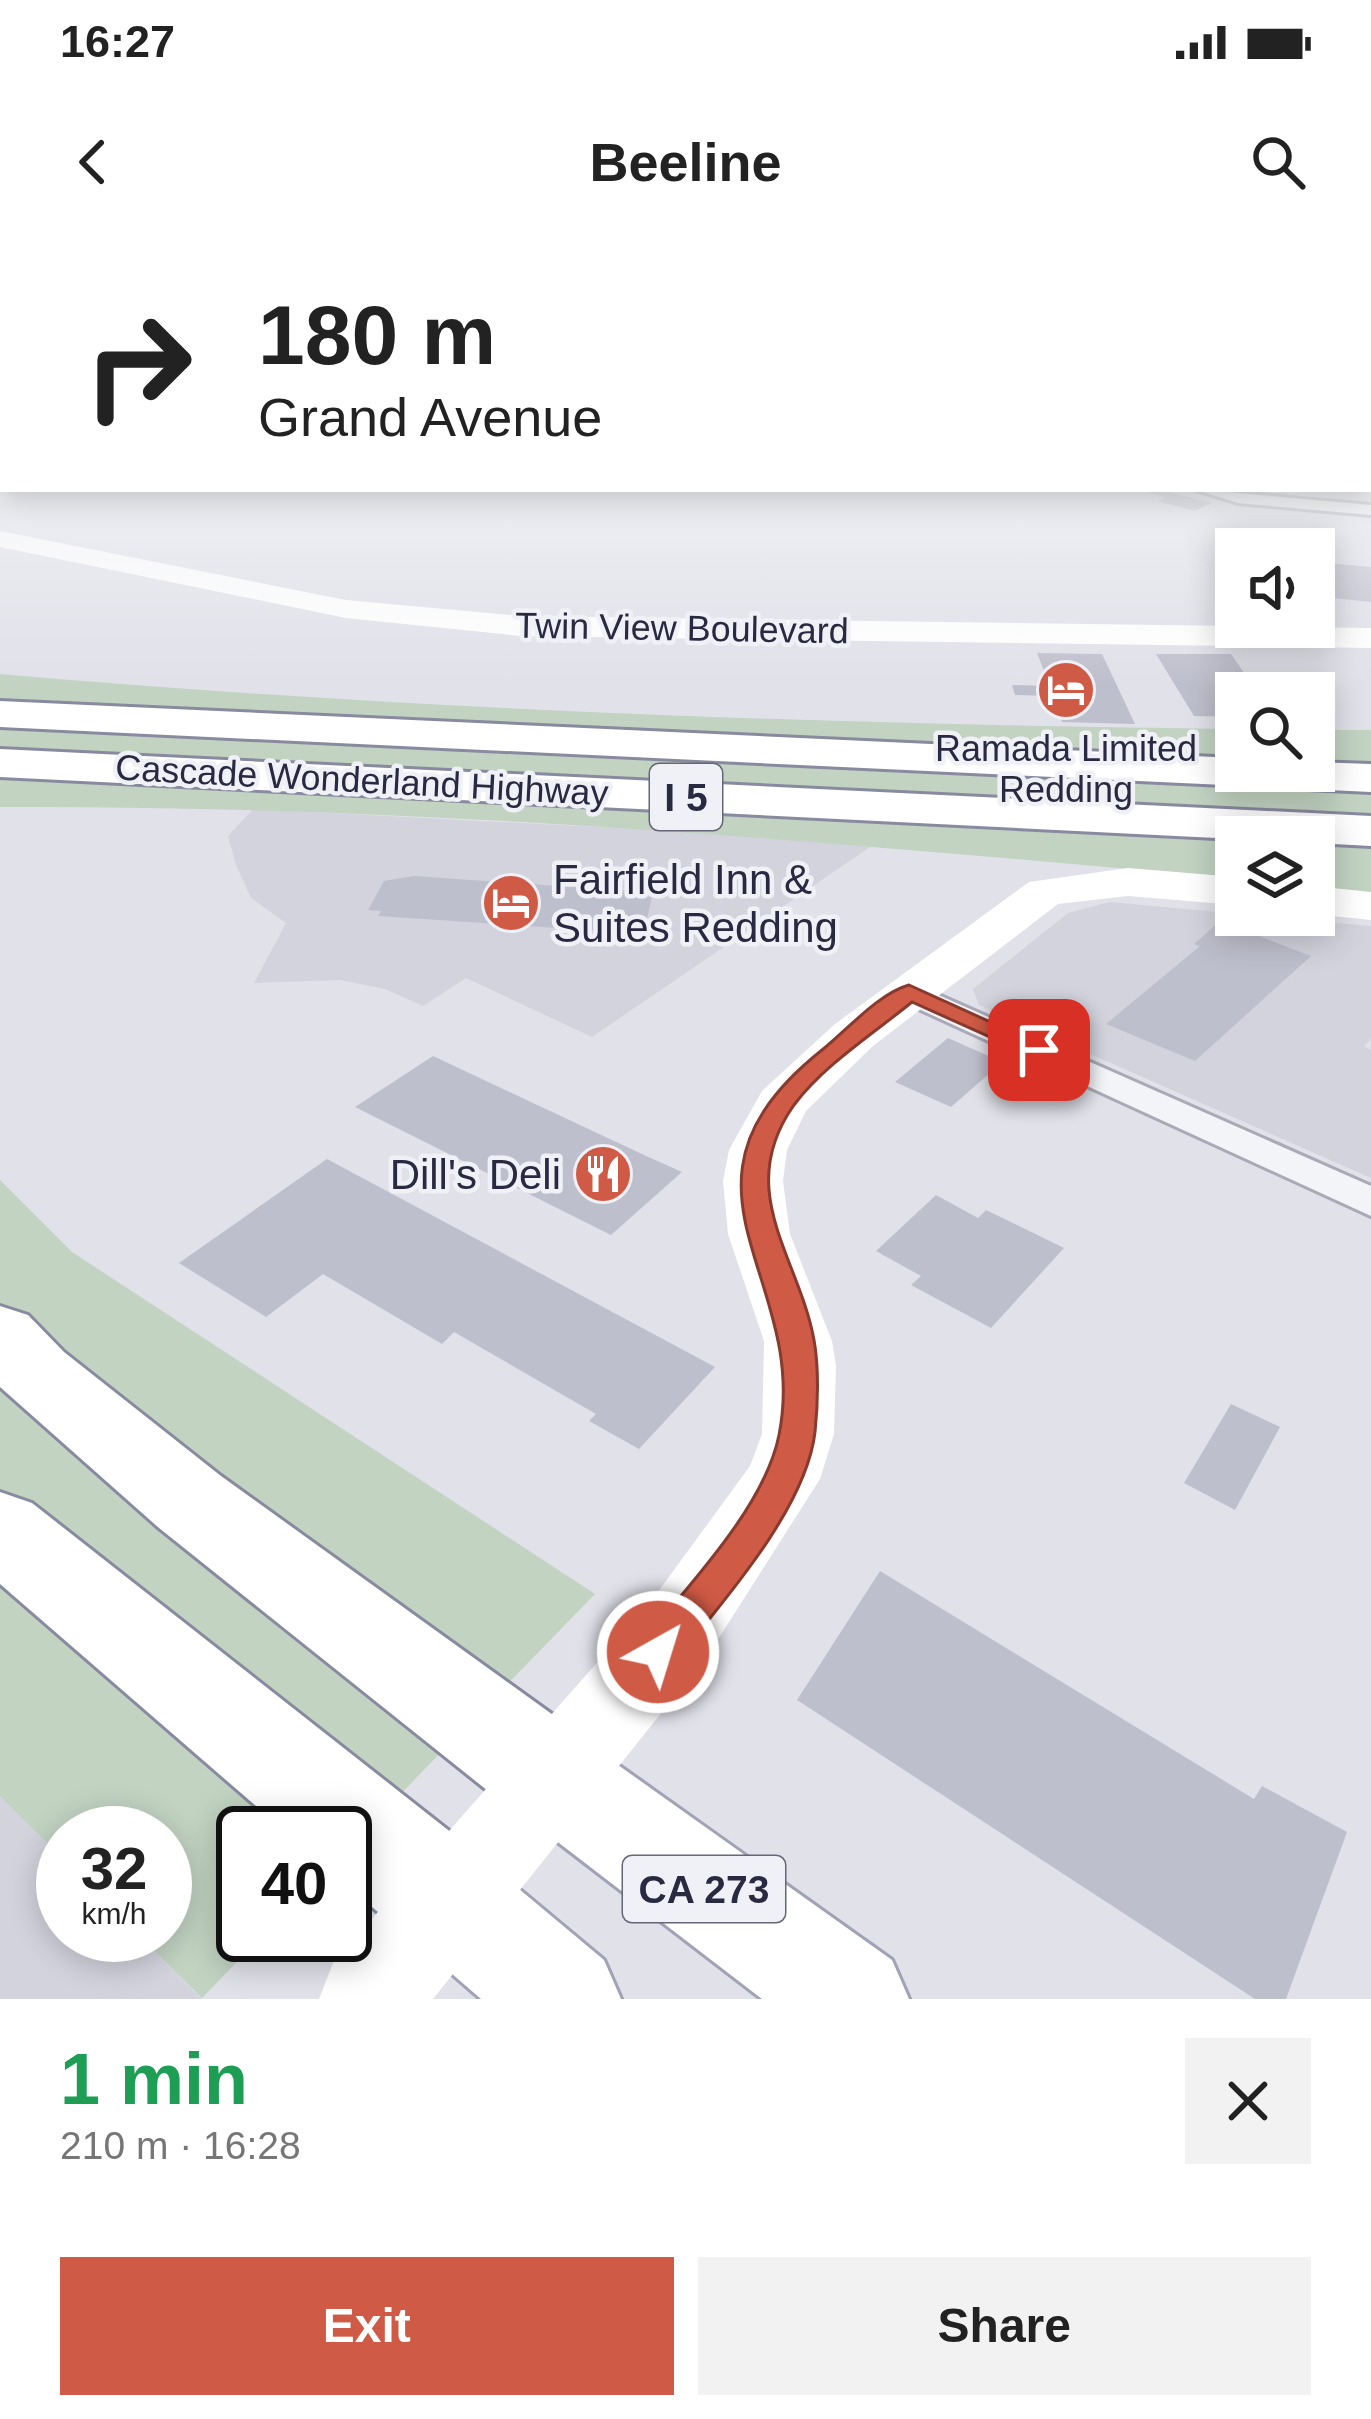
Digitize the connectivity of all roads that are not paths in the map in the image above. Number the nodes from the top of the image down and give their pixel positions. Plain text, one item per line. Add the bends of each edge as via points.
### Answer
1 (0, 539) edge
2 (1371, 638) edge
3 (0, 714) edge
4 (764, 746) junction
5 (1371, 750) edge
6 (1215, 751) edge
7 (1335, 751) edge
8 (0, 763) edge
9 (1371, 778) edge
10 (717, 798) junction
11 (1371, 831) edge
12 (1215, 849) edge
13 (1335, 860) edge
14 (1371, 864) edge
15 (1215, 889) edge
16 (1335, 902) edge
17 (1371, 906) edge
18 (909, 992) junction
19 (1371, 1202) edge
20 (0, 1335) edge
21 (0, 1530) edge
22 (555, 1779) junction
23 (451, 1902) junction
24 (369, 1999) edge
25 (565, 1999) edge
26 (853, 1999) edge

1 - 2 street, Twin View Boulevard via 283,598 458,621
3 - 4 highway, Cascade Wonderland Highway / I 5
4 - 6 highway
4 - 9 highway, Cascade Wonderland Highway / I 5
5 - 7 highway
8 - 10 highway, Cascade Wonderland Highway / I 5
10 - 11 highway, Cascade Wonderland Highway / I 5
10 - 12 highway
13 - 14 highway
15 - 18 street via 1129,882 1045,892
16 - 17 street
18 - 19 street
18 - 22 street via 797,1085 758,1150 754,1209 801,1366 797,1434 783,1479 721,1574
20 - 22 highway via 190,1502
21 - 23 highway
22 - 23 street
22 - 26 main road, CA 273
23 - 24 street
23 - 25 main road

